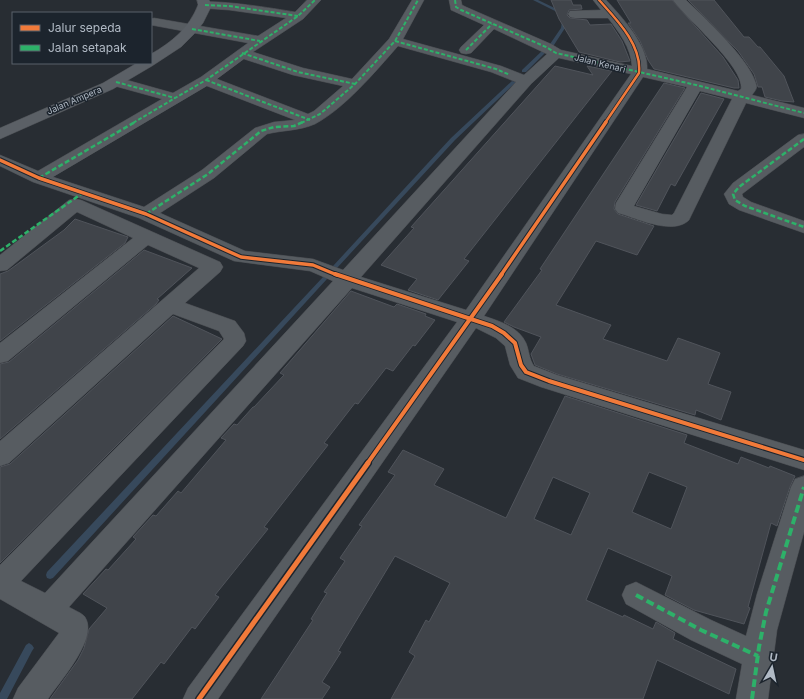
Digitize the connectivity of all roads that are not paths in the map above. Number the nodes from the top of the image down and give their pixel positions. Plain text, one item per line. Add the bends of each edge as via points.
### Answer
1 (315, 0) edge
2 (418, 0) edge
3 (599, 0) edge
4 (679, 0) edge
5 (451, 1) edge
6 (204, 2) edge
7 (575, 14) dead end
8 (610, 14) junction
9 (298, 16) junction
10 (154, 22) dead end
11 (492, 24) junction
12 (192, 29) junction
13 (260, 41) junction
14 (395, 41) junction
15 (466, 50) dead end
16 (242, 53) junction
17 (556, 53) junction
18 (152, 59) edge
19 (145, 64) edge
20 (639, 73) junction
21 (518, 78) junction
22 (206, 80) junction
23 (116, 82) junction
24 (355, 84) junction
25 (696, 85) junction
26 (741, 96) junction
27 (175, 98) junction
28 (804, 113) edge
29 (310, 120) junction
30 (0, 134) edge
31 (804, 139) edge
32 (0, 160) edge
33 (39, 178) junction
34 (84, 192) junction
35 (146, 214) junction
36 (804, 227) edge
37 (147, 236) junction
38 (0, 251) edge
39 (0, 265) edge
40 (347, 279) junction
41 (169, 304) junction
42 (472, 318) junction
43 (0, 355) edge
44 (0, 456) edge
45 (804, 460) edge
46 (804, 487) edge
47 (0, 584) edge
48 (636, 595) dead end
49 (48, 610) junction
50 (758, 656) junction
51 (29, 699) edge
52 (199, 699) edge
53 (752, 699) edge

1 - 9 street
2 - 14 street
3 - 8 street
4 - 26 street via 722,45 745,75 750,85 748,91
5 - 11 street, Jalan Kenari via 461,10
6 - 9 street
6 - 12 street via 200,18
7 - 8 street
8 - 20 street via 634,46
9 - 13 street
10 - 12 street
11 - 15 street
11 - 17 street, Jalan Kenari
12 - 13 street
12 - 18 street via 181,40
13 - 16 street
14 - 21 street via 496,69
14 - 24 street
16 - 22 street
16 - 24 street via 278,66
17 - 20 street, Jalan Kenari
17 - 21 street
19 - 23 street, Jalan Ampera
20 - 25 street, Jalan Kenari
20 - 42 street
21 - 40 street
22 - 27 street
22 - 29 street
23 - 27 street
23 - 30 street, Jalan Ampera
24 - 29 street
25 - 26 street, Jalan Kenari
25 - 26 street via 625,203 624,209 661,220 677,221 682,216
26 - 28 street, Jalan Kenari
27 - 33 street
29 - 35 street via 294,126 274,127 261,131 208,174
31 - 36 street via 733,194 735,200 745,206
32 - 33 street
33 - 34 street
34 - 35 street
34 - 38 street
35 - 40 street via 241,257 313,265
37 - 39 street via 75,204
37 - 41 street via 214,267
37 - 43 street
40 - 42 street
40 - 49 street
41 - 44 street
41 - 47 street via 227,326 233,333 235,342
42 - 45 street via 504,332 515,343 521,365 526,372 557,384
42 - 52 street
46 - 50 street via 767,609
47 - 49 street
48 - 50 street via 701,630
49 - 51 street via 74,626 73,637
50 - 53 street

